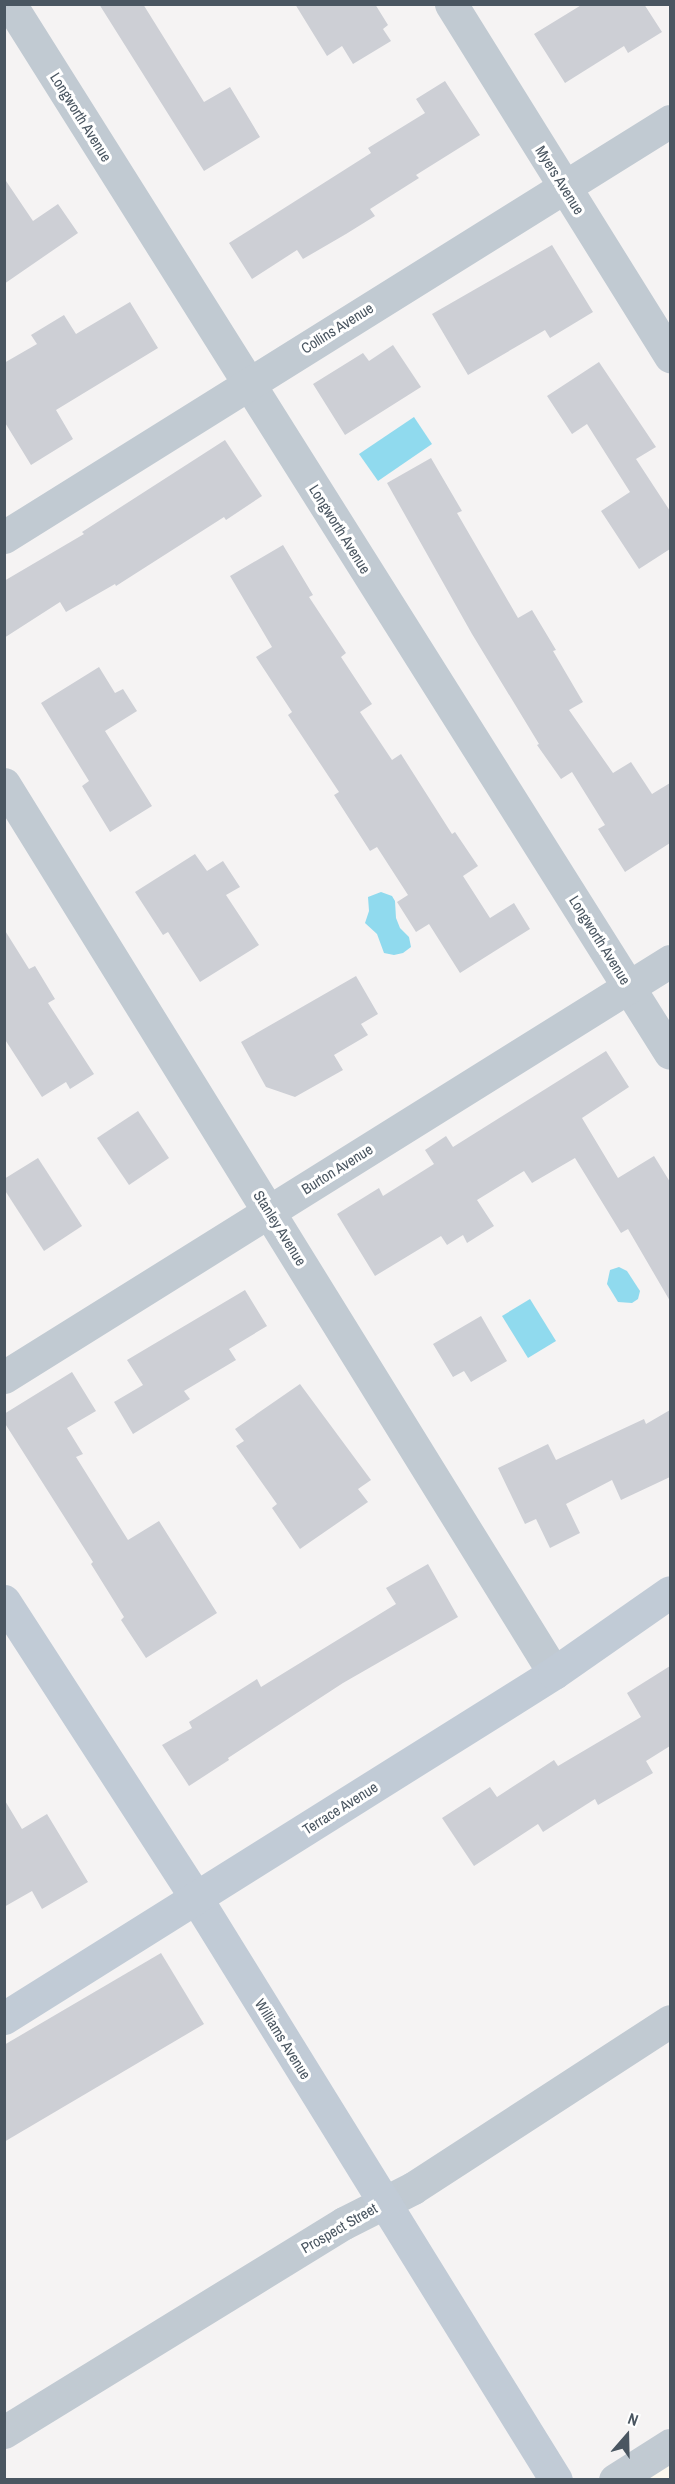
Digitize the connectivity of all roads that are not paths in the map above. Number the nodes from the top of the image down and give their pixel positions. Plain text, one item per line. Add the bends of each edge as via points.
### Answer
1 (10, 4) edge
2 (451, 4) edge
3 (670, 121) edge
4 (565, 187) junction
5 (670, 356) edge
6 (249, 383) junction
7 (4, 537) edge
8 (4, 784) edge
9 (670, 961) edge
10 (629, 986) junction
11 (670, 1053) edge
12 (270, 1211) junction
13 (4, 1377) edge
14 (670, 1592) edge
15 (4, 1601) edge
16 (554, 1673) junction
17 (196, 1898) junction
18 (4, 2018) edge
19 (670, 2021) edge
20 (383, 2202) junction
21 (4, 2432) edge
22 (670, 2445) edge
23 (551, 2477) edge
24 (615, 2480) edge

1 - 6 street, Longworth Avenue
2 - 4 street, Myers Avenue
3 - 4 street, Collins Avenue
4 - 5 street, Myers Avenue
4 - 6 street, Collins Avenue
6 - 7 street, Collins Avenue
6 - 10 street, Longworth Avenue
8 - 12 street, Stanley Avenue
9 - 10 street, Burton Avenue
10 - 11 street, Longworth Avenue
10 - 12 street, Burton Avenue
12 - 13 street, Burton Avenue
12 - 16 street, Stanley Avenue
14 - 16 street, Terrace Avenue
15 - 17 street, Williams Avenue
16 - 17 street, Terrace Avenue
17 - 18 street, Terrace Avenue
17 - 20 street, Williams Avenue
19 - 20 street, Prospect Street via 412,2188
20 - 21 street, Prospect Street
20 - 23 street, Williams Avenue
22 - 24 street

